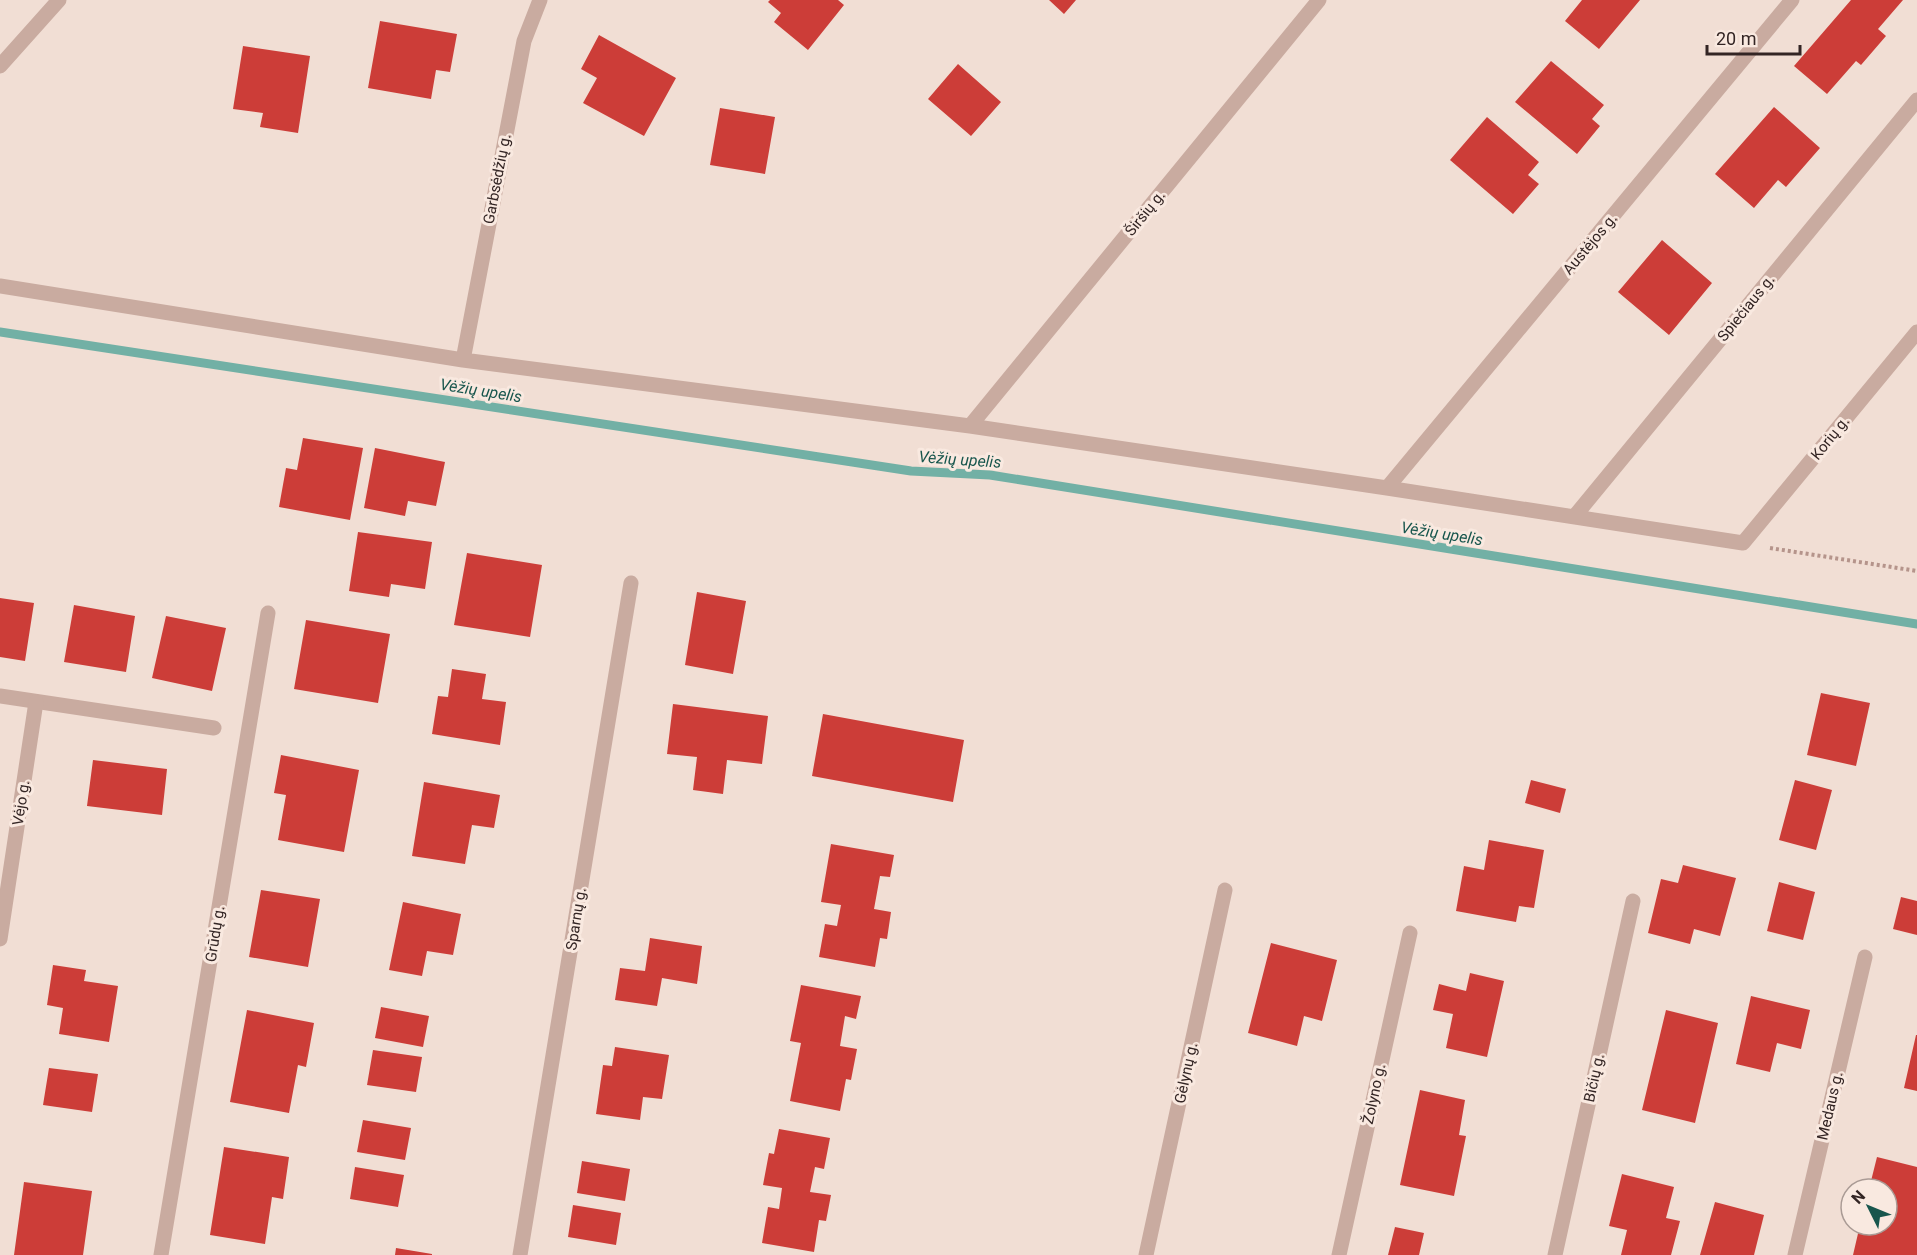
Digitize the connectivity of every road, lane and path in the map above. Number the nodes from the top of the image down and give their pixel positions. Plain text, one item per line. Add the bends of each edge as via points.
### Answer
1 (59, 0) edge
2 (540, 0) edge
3 (1319, 0) edge
4 (1792, 0) edge
5 (0, 66) edge
6 (1917, 100) edge
7 (0, 286) edge
8 (1917, 332) edge
9 (463, 360) junction
10 (970, 426) junction
11 (1387, 488) junction
12 (1574, 517) junction
13 (1743, 543) junction
14 (1917, 571) edge
15 (631, 583) dead end
16 (268, 613) dead end
17 (0, 696) edge
18 (36, 702) junction
19 (214, 728) dead end
20 (1225, 890) dead end
21 (1633, 901) dead end
22 (1410, 933) dead end
23 (0, 939) edge
24 (1866, 957) dead end
25 (161, 1255) edge
26 (520, 1255) edge
27 (1146, 1255) edge
28 (1339, 1255) edge
29 (1555, 1255) edge
30 (1795, 1255) edge

1 - 5 street
2 - 9 street, Garbsėdžių g. via 524,41
3 - 10 street, Širšių g.
4 - 11 street, Austėjos g.
6 - 12 street, Spiečiaus g.
7 - 9 street
8 - 13 street, Korių g.
9 - 10 street
10 - 11 street
11 - 12 street
12 - 13 street
13 - 14 path
15 - 26 street, Sparnų g.
16 - 25 street, Grūdų g.
17 - 18 street
18 - 19 street
18 - 23 street, Vėjo g.
20 - 27 street, Gėlynų g.
21 - 29 street, Bičių g.
22 - 28 street, Žolyno g.
24 - 30 street, Medaus g.

